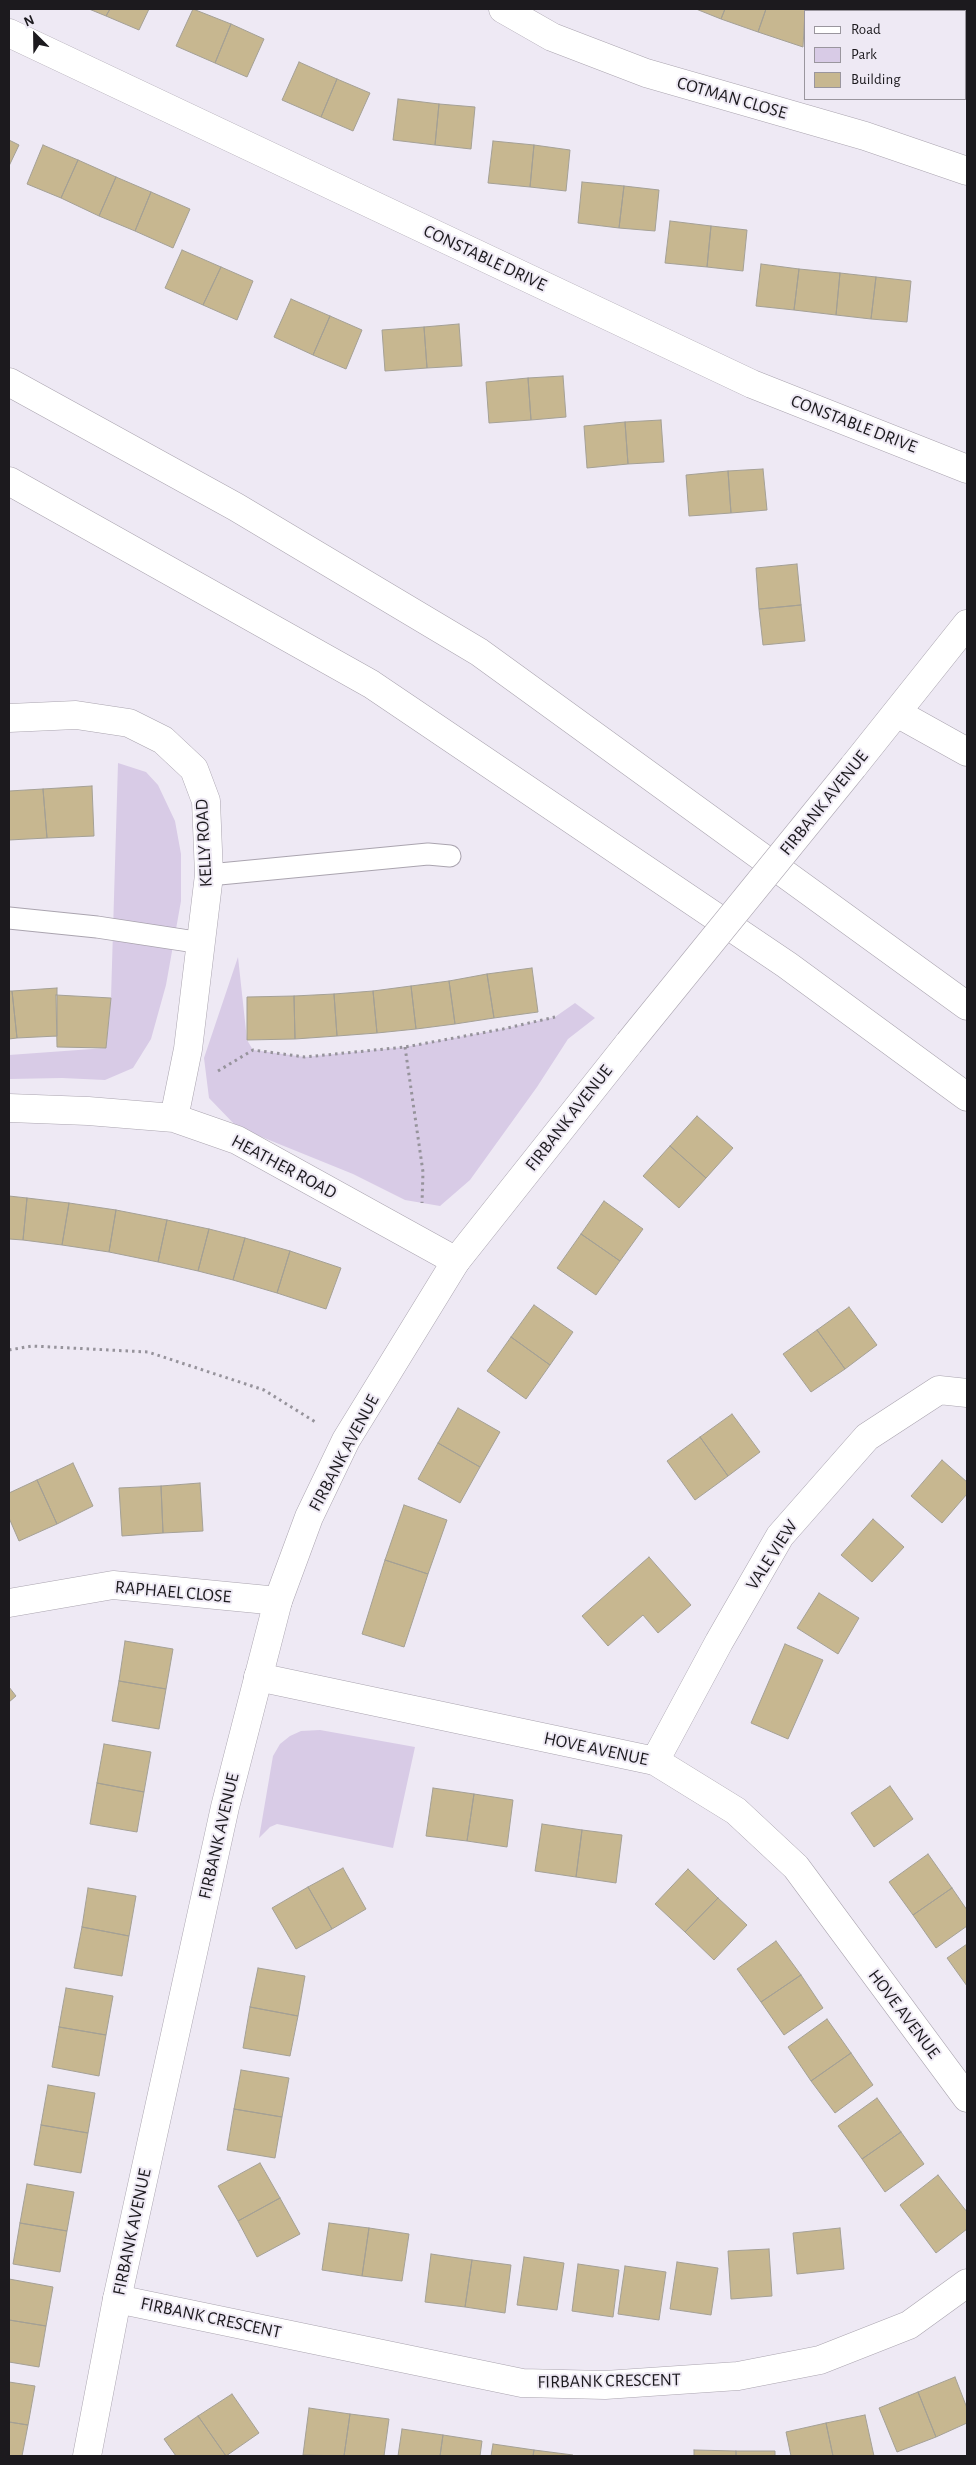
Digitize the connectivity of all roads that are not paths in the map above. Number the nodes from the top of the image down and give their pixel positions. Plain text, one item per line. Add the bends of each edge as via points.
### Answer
1 (503, 9) edge
2 (9, 33) edge
3 (967, 171) edge
4 (9, 382) edge
5 (967, 469) edge
6 (9, 481) edge
7 (967, 624) edge
8 (897, 712) junction
9 (9, 718) edge
10 (967, 752) edge
11 (450, 856) dead end
12 (209, 875) junction
13 (9, 918) edge
14 (202, 943) junction
15 (967, 1006) edge
16 (967, 1097) edge
17 (177, 1106) junction
18 (9, 1108) edge
19 (456, 1261) junction
20 (967, 1393) edge
21 (278, 1601) junction
22 (9, 1603) edge
23 (258, 1677) junction
24 (655, 1760) junction
25 (967, 2098) edge
26 (967, 2283) edge
27 (117, 2299) junction
28 (87, 2456) edge

1 - 3 main road, COTMAN CLOSE via 552,36 646,73 865,136
2 - 5 main road, CONSTABLE DRIVE via 752,384
4 - 15 main road via 236,507 479,652
6 - 16 main road via 371,684 787,964
7 - 8 main road, FIRBANK AVENUE
8 - 10 main road
8 - 19 main road, FIRBANK AVENUE, bridge
9 - 12 main road, KELLY ROAD via 76,714 129,723 163,740 194,769 206,801
11 - 12 lane via 428,854
12 - 14 main road, KELLY ROAD
13 - 14 lane via 98,927
14 - 17 main road, KELLY ROAD
17 - 18 main road, HEATHER ROAD via 88,1111
17 - 19 main road, HEATHER ROAD
19 - 21 main road, FIRBANK AVENUE via 346,1440 309,1517
20 - 24 main road, VALE VIEW via 939,1390 867,1437 780,1536
21 - 22 main road, RAPHAEL CLOSE via 113,1586
21 - 23 main road, FIRBANK AVENUE
23 - 24 main road, HOVE AVENUE
23 - 27 main road, FIRBANK AVENUE via 224,1807
24 - 25 main road, HOVE AVENUE via 736,1811 796,1867
26 - 27 main road, FIRBANK CRESCENT via 909,2325 820,2360 738,2376 605,2385 522,2383
27 - 28 main road, FIRBANK AVENUE

